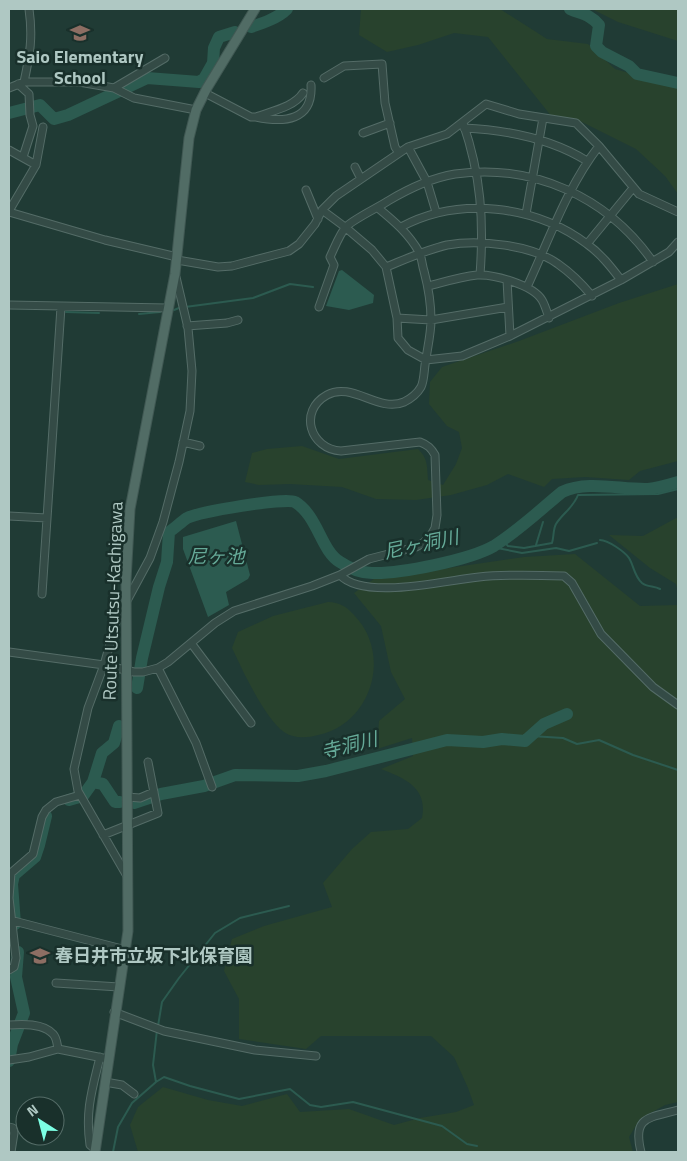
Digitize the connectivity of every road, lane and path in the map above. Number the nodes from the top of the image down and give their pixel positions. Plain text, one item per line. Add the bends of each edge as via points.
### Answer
1 (29, 9) edge
2 (255, 9) edge
3 (165, 58) dead end
4 (324, 78) dead end
5 (22, 83) junction
6 (311, 85) dead end
7 (9, 88) edge
8 (114, 88) junction
9 (205, 93) junction
10 (303, 93) dead end
11 (196, 110) junction
12 (256, 117) junction
13 (543, 118) junction
14 (390, 123) junction
15 (463, 125) junction
16 (43, 128) dead end
17 (363, 133) dead end
18 (538, 139) junction
19 (599, 146) junction
20 (408, 147) junction
21 (9, 150) edge
22 (399, 153) junction
23 (23, 157) junction
24 (587, 161) junction
25 (36, 165) junction
26 (355, 168) dead end
27 (477, 172) junction
28 (361, 179) junction
29 (533, 179) junction
30 (427, 182) junction
31 (633, 188) junction
32 (306, 190) dead end
33 (571, 192) junction
34 (378, 208) junction
35 (482, 208) junction
36 (322, 210) junction
37 (9, 212) edge
38 (436, 212) junction
39 (678, 212) edge
40 (526, 214) junction
41 (611, 215) junction
42 (318, 219) junction
43 (556, 224) junction
44 (345, 227) junction
45 (401, 227) junction
46 (678, 242) edge
47 (483, 243) junction
48 (587, 244) junction
49 (420, 253) junction
50 (541, 256) junction
51 (177, 259) junction
52 (653, 262) junction
53 (386, 268) junction
54 (175, 274) junction
55 (480, 275) junction
56 (507, 280) junction
57 (621, 280) junction
58 (428, 286) junction
59 (527, 287) junction
60 (592, 296) junction
61 (9, 305) edge
62 (61, 307) junction
63 (319, 307) dead end
64 (508, 307) junction
65 (168, 308) junction
66 (397, 318) junction
67 (549, 318) junction
68 (238, 320) dead end
69 (431, 320) junction
70 (187, 326) junction
71 (510, 336) junction
72 (426, 360) junction
73 (183, 442) junction
74 (200, 446) dead end
75 (9, 516) edge
76 (47, 518) junction
77 (340, 575) junction
78 (42, 594) dead end
79 (126, 601) junction
80 (191, 643) junction
81 (9, 652) edge
82 (104, 665) junction
83 (158, 668) junction
84 (130, 671) junction
85 (678, 704) edge
86 (250, 723) dead end
87 (148, 762) dead end
88 (212, 787) dead end
89 (154, 792) junction
90 (80, 795) junction
91 (127, 797) junction
92 (127, 824) junction
93 (103, 835) junction
94 (128, 877) junction
95 (10, 920) edge
96 (126, 950) junction
97 (9, 970) edge
98 (56, 983) dead end
99 (119, 988) junction
100 (114, 1012) junction
101 (9, 1026) edge
102 (58, 1049) junction
103 (316, 1056) dead end
104 (104, 1058) junction
105 (9, 1060) edge
106 (104, 1082) junction
107 (134, 1094) dead end
108 (678, 1110) edge
109 (9, 1127) edge
110 (95, 1150) edge
111 (11, 1152) edge
112 (641, 1152) edge

1 - 5 street via 31,49
2 - 9 main road, Route Utsutsu-Kachigawa
3 - 8 street
4 - 14 street via 344,66 382,64
5 - 7 street
5 - 8 street via 79,82
5 - 23 street via 30,94 30,115 34,126
6 - 12 street via 310,100 295,118 270,120
8 - 11 street via 134,98
9 - 11 main road, Route Utsutsu-Kachigawa
9 - 12 street
10 - 12 street via 299,100
11 - 51 main road, Route Utsutsu-Kachigawa via 186,157
13 - 15 street via 486,104
13 - 18 street
13 - 19 street via 576,123
14 - 17 street
14 - 22 street
15 - 18 street
15 - 20 street
15 - 27 street
16 - 25 street
18 - 24 street via 572,151
18 - 29 street
19 - 24 street
19 - 31 street
20 - 22 street
20 - 30 street
21 - 23 street
22 - 28 street
23 - 25 street
24 - 33 street
25 - 37 street
26 - 28 street
27 - 29 street via 507,173
27 - 30 street via 453,174
27 - 35 street
28 - 36 street
29 - 33 street
29 - 40 street
30 - 34 street
30 - 38 street
31 - 39 street
31 - 41 street
32 - 42 street
33 - 41 street
33 - 43 street
34 - 44 street
34 - 45 street
35 - 38 street
35 - 40 street
35 - 47 street
36 - 42 street
36 - 44 street
37 - 51 street
38 - 45 street
40 - 43 street
41 - 48 street
41 - 52 street
42 - 51 street via 299,244 289,251 232,266 218,267
43 - 48 street
43 - 50 street
44 - 53 street via 372,250
44 - 63 street via 330,257 334,265
45 - 49 street
46 - 52 street
47 - 49 street via 448,245
47 - 50 street via 515,246
47 - 55 street
48 - 57 street
49 - 53 street
49 - 58 street
50 - 59 street
50 - 60 street via 557,263
51 - 54 main road, Route Utsutsu-Kachigawa
52 - 57 street
53 - 66 street
54 - 65 main road, Route Utsutsu-Kachigawa
54 - 70 street
55 - 56 street
55 - 58 street
56 - 59 street
56 - 64 street
57 - 60 street
58 - 69 street
59 - 67 street via 541,298
60 - 67 street
61 - 62 street
62 - 65 street
62 - 76 street
64 - 69 street
64 - 71 street
65 - 79 main road, Route Utsutsu-Kachigawa via 130,509
66 - 69 street
66 - 72 street via 398,338 408,350
67 - 71 street
68 - 70 street
69 - 72 street
70 - 73 street via 192,371 190,411
71 - 72 street via 462,356
72 - 77 street via 421,387 402,403 383,404 336,391 321,400 312,412 310,422 315,437 320,444 334,451 420,442 435,455 437,515 430,537 416,547 377,557
73 - 74 street
73 - 79 street via 163,522 150,558
75 - 76 street
76 - 78 street
77 - 80 street via 234,611
77 - 85 street via 353,583 382,587 418,587 480,576 564,576 572,583 601,634 653,687
79 - 82 street
79 - 84 main road, Route Utsutsu-Kachigawa
80 - 83 street
80 - 86 street
81 - 82 street
82 - 84 street
82 - 90 street via 88,708 74,769
83 - 84 street
83 - 88 street via 196,744
84 - 91 main road, Route Utsutsu-Kachigawa
87 - 89 street
89 - 91 street via 140,798
89 - 92 street via 158,813
90 - 93 street
90 - 95 street via 56,802 42,817 33,854 11,873
91 - 92 main road, Route Utsutsu-Kachigawa
92 - 93 street
92 - 94 main road, Route Utsutsu-Kachigawa
93 - 94 street
94 - 96 main road, Route Utsutsu-Kachigawa
95 - 96 street
95 - 97 street via 16,958 14,967
96 - 99 main road, Route Utsutsu-Kachigawa
98 - 99 street
99 - 100 main road, Route Utsutsu-Kachigawa
100 - 103 street via 173,1033 255,1050
100 - 104 main road, Route Utsutsu-Kachigawa
101 - 102 street via 47,1029 56,1038
102 - 104 street
102 - 105 street
104 - 106 main road, Route Utsutsu-Kachigawa
104 - 110 street via 89,1100 87,1126 90,1145
106 - 107 street via 122,1085
106 - 110 main road, Route Utsutsu-Kachigawa
108 - 112 street via 651,1118 639,1126
109 - 111 street via 13,1128 14,1134

